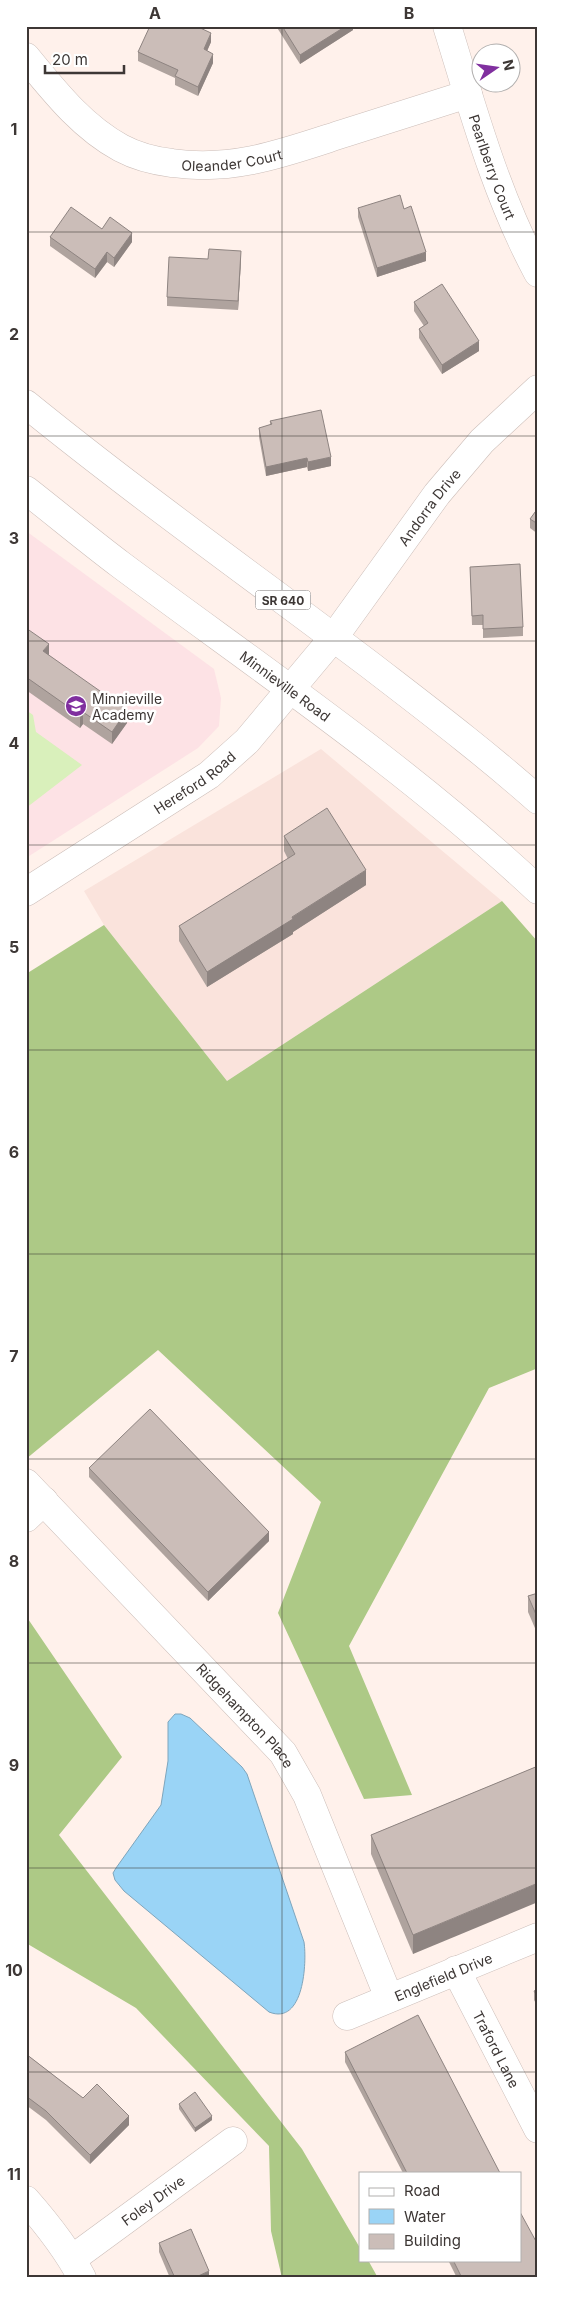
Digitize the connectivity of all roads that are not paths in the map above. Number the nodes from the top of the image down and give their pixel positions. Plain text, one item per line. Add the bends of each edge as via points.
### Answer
1 (447, 26) edge
2 (26, 57) edge
3 (468, 94) junction
4 (538, 273) edge
5 (538, 389) edge
6 (26, 404) edge
7 (26, 490) edge
8 (334, 637) junction
9 (292, 689) junction
10 (538, 800) edge
11 (538, 890) edge
12 (26, 892) edge
13 (32, 1501) edge
14 (538, 1937) edge
15 (456, 1970) junction
16 (389, 1998) junction
17 (347, 2016) dead end
18 (538, 2128) edge
19 (233, 2140) dead end
20 (26, 2200) edge
21 (77, 2268) edge

1 - 3 street, Pearlberry Court
2 - 3 street, Oleander Court via 83,121 103,137 123,150 143,157 192,166 223,166 261,160
3 - 4 street, Pearlberry Court via 505,204
5 - 8 street, Andorra Drive via 482,441 437,494
6 - 8 street, SR 640 via 99,463
7 - 9 street, Minnieville Road via 120,564
8 - 9 street, Hereford Road
8 - 10 street, SR 640
9 - 11 street, Minnieville Road via 408,777
9 - 12 street, Hereford Road via 247,740 208,775
13 - 16 street, Ridgehampton Place via 283,1753 307,1795
14 - 15 street, Englefield Drive
15 - 16 street, Englefield Drive
15 - 18 street, Traford Lane
16 - 17 street, Englefield Drive
19 - 21 street, Foley Drive
20 - 21 street via 48,2225

